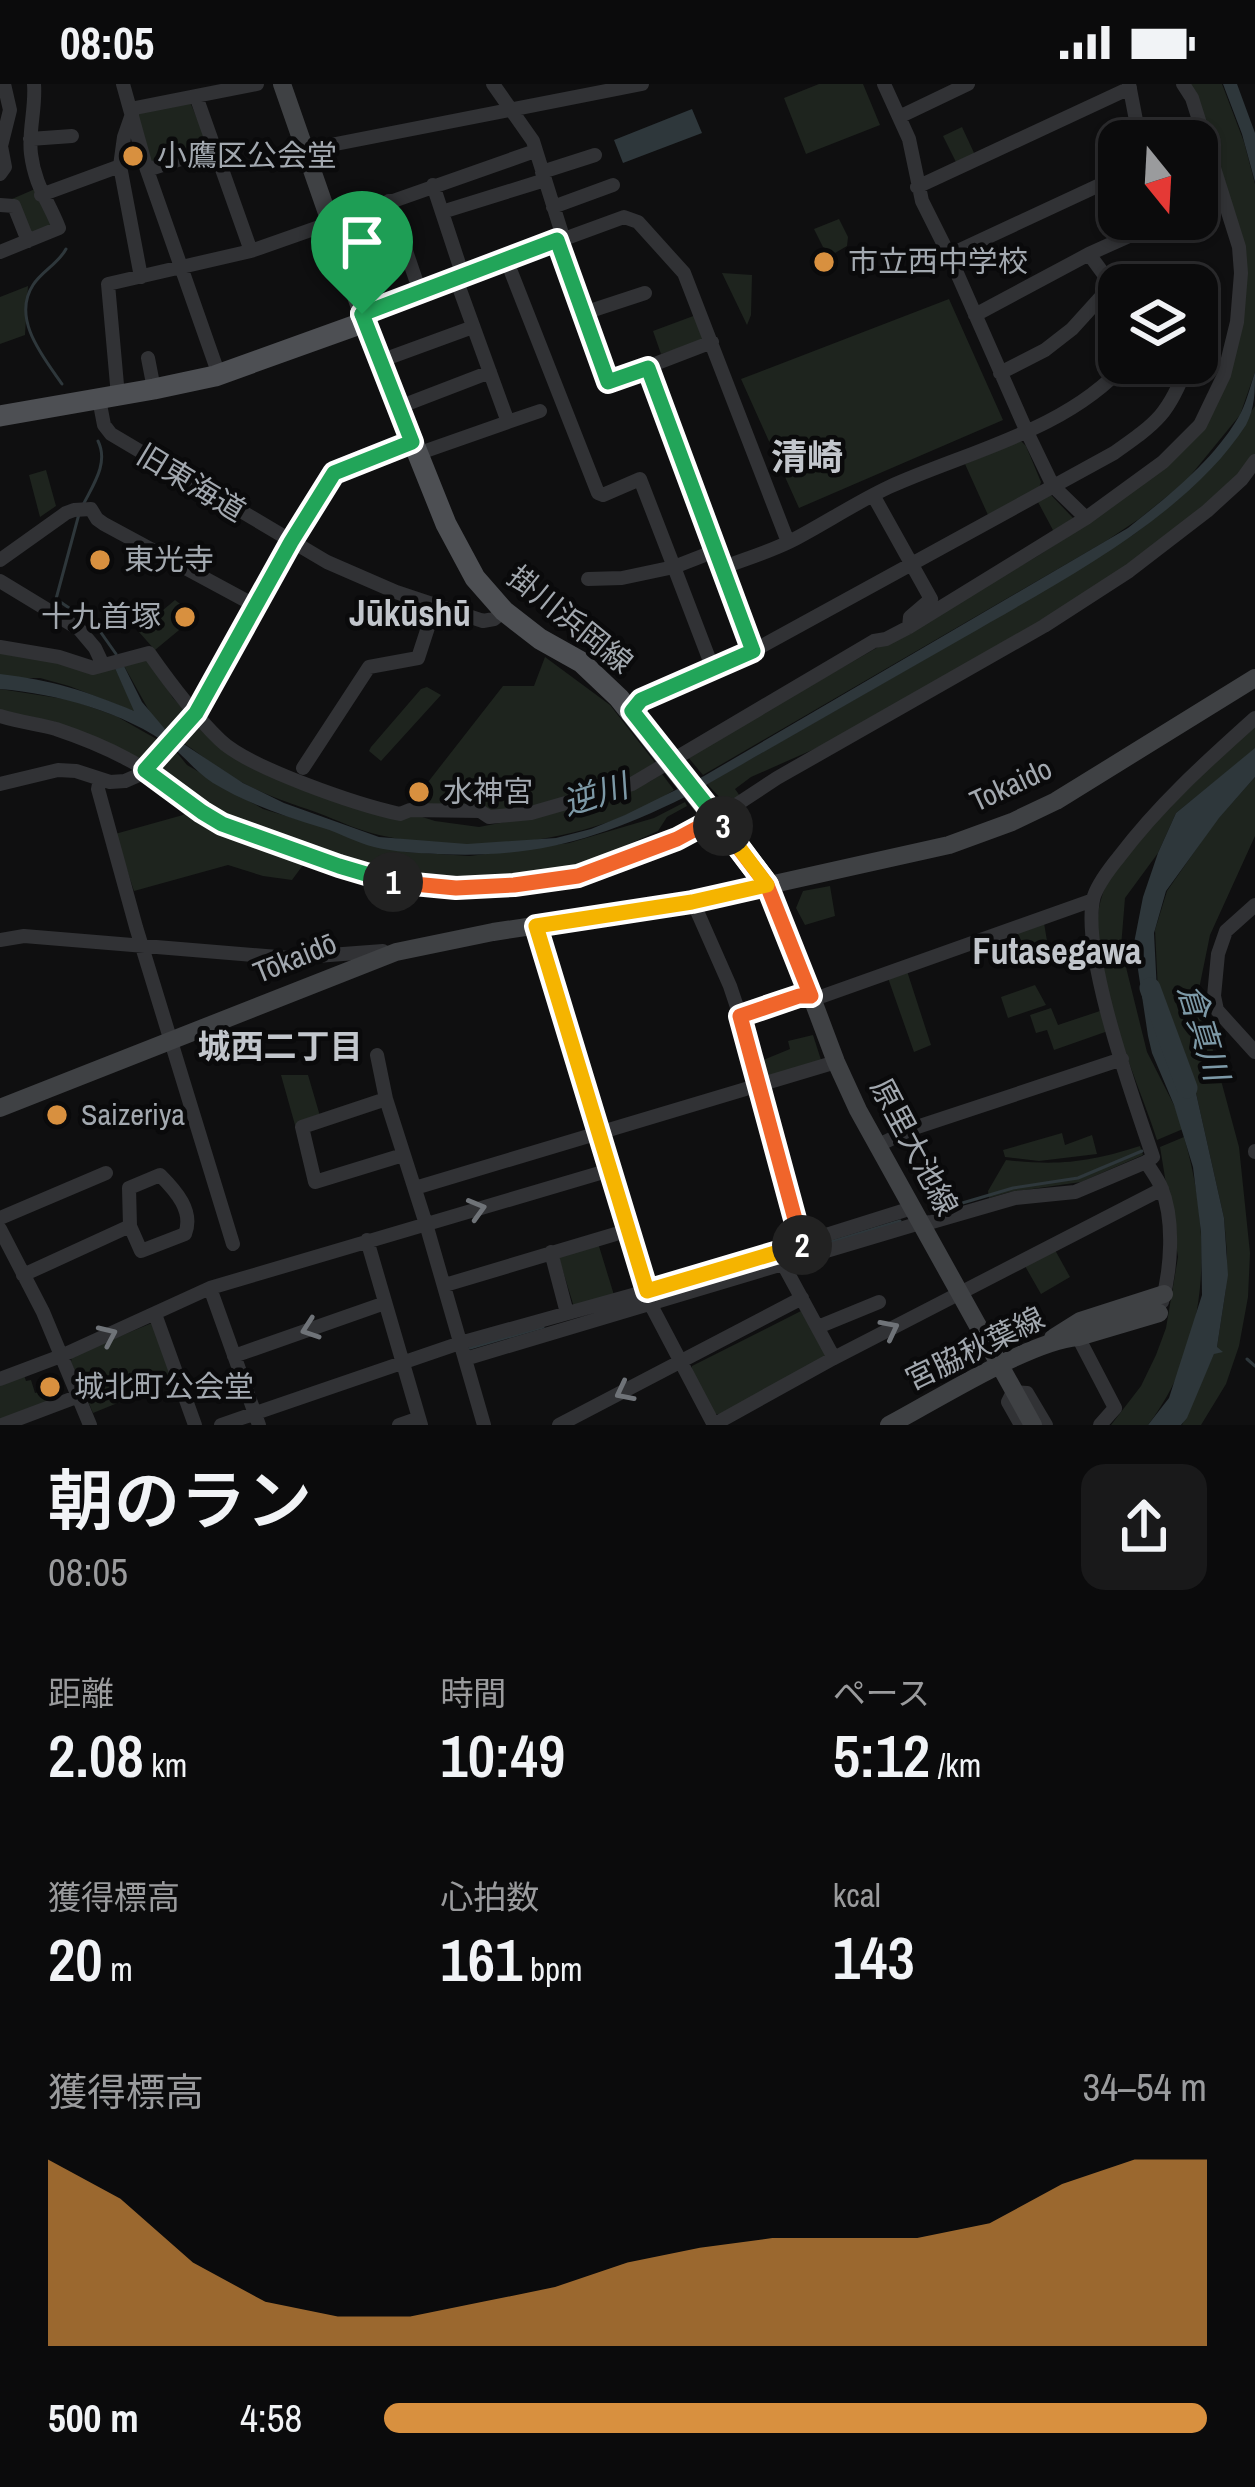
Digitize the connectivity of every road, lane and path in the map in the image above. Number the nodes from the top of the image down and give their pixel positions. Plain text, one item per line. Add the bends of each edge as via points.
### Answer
1 (4, 84) edge
2 (34, 84) edge
3 (123, 84) edge
4 (256, 84) edge
5 (282, 84) edge
6 (493, 84) edge
7 (642, 84) edge
8 (884, 84) edge
9 (1183, 84) edge
10 (962, 85) edge
11 (1129, 86) edge
12 (196, 96) junction
13 (512, 109) junction
14 (131, 112) junction
15 (899, 117) junction
16 (1136, 120) edge
17 (1200, 120) edge
18 (72, 136) dead end
19 (30, 139) junction
20 (214, 148) junction
21 (305, 150) junction
22 (535, 151) junction
23 (595, 154) dead end
24 (120, 166) junction
25 (147, 170) junction
26 (0, 174) edge
27 (543, 176) junction
28 (1218, 178) edge
29 (433, 185) junction
30 (613, 185) dead end
31 (1098, 186) edge
32 (917, 188) junction
33 (41, 195) junction
34 (388, 201) junction
35 (0, 205) edge
36 (553, 207) junction
37 (442, 212) junction
38 (330, 224) junction
39 (560, 239) junction
40 (1120, 240) edge
41 (28, 241) junction
42 (251, 251) junction
43 (0, 252) edge
44 (1089, 254) junction
45 (950, 255) junction
46 (506, 260) junction
47 (1098, 267) edge
48 (180, 268) junction
49 (141, 277) junction
50 (460, 278) junction
51 (420, 292) junction
52 (645, 293) dead end
53 (1098, 306) edge
54 (584, 313) junction
55 (975, 315) junction
56 (363, 318) junction
57 (473, 327) junction
58 (712, 343) junction
59 (148, 358) dead end
60 (380, 361) junction
61 (648, 368) junction
62 (490, 372) junction
63 (1000, 373) junction
64 (219, 375) junction
65 (1101, 384) edge
66 (1180, 384) edge
67 (154, 389) junction
68 (109, 397) junction
69 (398, 407) junction
70 (540, 411) dead end
71 (0, 416) edge
72 (508, 422) junction
73 (1027, 432) junction
74 (415, 448) junction
75 (1255, 461) edge
76 (1053, 486) junction
77 (873, 494) junction
78 (1086, 518) junction
79 (291, 542) junction
80 (788, 542) junction
81 (715, 551) junction
82 (0, 560) edge
83 (911, 566) junction
84 (674, 567) junction
85 (722, 568) junction
86 (588, 579) dead end
87 (0, 581) edge
88 (256, 606) junction
89 (435, 607) junction
90 (504, 611) junction
91 (909, 627) junction
92 (0, 647) edge
93 (753, 651) junction
94 (113, 662) junction
95 (713, 670) junction
96 (1255, 678) edge
97 (632, 711) junction
98 (195, 714) junction
99 (0, 716) edge
100 (1255, 718) edge
101 (672, 763) junction
102 (303, 768) dead end
103 (146, 769) junction
104 (100, 779) junction
105 (0, 784) edge
106 (715, 816) junction
107 (767, 885) junction
108 (1093, 900) junction
109 (692, 902) junction
110 (1255, 905) edge
111 (536, 926) junction
112 (0, 940) edge
113 (431, 943) junction
114 (143, 946) junction
115 (296, 958) junction
116 (304, 988) junction
117 (811, 996) junction
118 (740, 1016) junction
119 (171, 1041) junction
120 (1255, 1052) edge
121 (377, 1055) dead end
122 (1122, 1059) junction
123 (836, 1062) junction
124 (758, 1085) junction
125 (386, 1099) junction
126 (0, 1108) edge
127 (600, 1133) junction
128 (877, 1146) junction
129 (403, 1155) junction
130 (1146, 1162) junction
131 (610, 1170) junction
132 (106, 1173) dead end
133 (415, 1188) junction
134 (1162, 1189) junction
135 (916, 1215) junction
136 (0, 1217) edge
137 (426, 1223) junction
138 (130, 1226) junction
139 (0, 1228) edge
140 (629, 1229) junction
141 (367, 1240) junction
142 (233, 1244) dead end
143 (804, 1251) junction
144 (551, 1252) junction
145 (783, 1264) junction
146 (23, 1275) junction
147 (445, 1285) junction
148 (210, 1288) junction
149 (681, 1288) junction
150 (959, 1294) junction
151 (649, 1297) junction
152 (802, 1298) junction
153 (879, 1302) dead end
154 (385, 1303) junction
155 (1161, 1304) junction
156 (567, 1313) junction
157 (154, 1314) junction
158 (818, 1327) junction
159 (1078, 1337) junction
160 (460, 1343) junction
161 (1028, 1352) junction
162 (61, 1356) junction
163 (234, 1356) junction
164 (834, 1358) junction
165 (465, 1359) junction
166 (403, 1362) junction
167 (680, 1363) junction
168 (999, 1367) junction
169 (0, 1379) edge
170 (1013, 1392) junction
171 (79, 1396) junction
172 (256, 1419) edge
173 (420, 1421) edge
174 (2, 1425) edge
175 (90, 1425) edge
176 (195, 1425) edge
177 (221, 1425) edge
178 (399, 1425) edge
179 (484, 1425) edge
180 (559, 1425) edge
181 (713, 1425) edge
182 (889, 1425) edge
183 (1022, 1425) edge
184 (1033, 1425) edge
185 (1046, 1425) edge
186 (1100, 1425) edge

1 - 26 street via 10,110
2 - 19 street
3 - 14 street
4 - 12 street
5 - 21 main road
6 - 13 street
7 - 13 street
8 - 15 street
9 - 17 street
10 - 15 street
11 - 16 street
11 - 32 street
12 - 14 street
12 - 20 street
13 - 21 street
13 - 22 street
14 - 24 street
14 - 25 street
15 - 32 street
18 - 19 street
19 - 33 street
20 - 25 street
20 - 42 street
21 - 38 main road
22 - 27 street
22 - 29 street
23 - 27 street
24 - 33 street
24 - 49 street
25 - 48 street
27 - 36 street
27 - 37 street
28 - 78 street via 1239,247 1237,322 1224,375 1200,425
29 - 34 street
29 - 37 street
30 - 36 street
31 - 45 street
32 - 45 street
33 - 41 street via 59,228
34 - 38 street
34 - 51 street
35 - 41 street via 14,206
36 - 39 street
37 - 50 street
38 - 42 street
38 - 56 main road
39 - 46 street
39 - 54 street
39 - 58 street via 624,217 638,222 684,273
40 - 44 street
41 - 43 street
42 - 48 street
44 - 47 street
44 - 55 street
45 - 55 street
46 - 50 street
46 - 84 street via 598,493 640,479
48 - 49 street
48 - 64 street
49 - 68 street via 108,284
50 - 51 street
50 - 57 street
51 - 56 street
52 - 54 street
53 - 63 street via 1045,350
54 - 61 street via 608,382
55 - 63 street
56 - 60 main road, 掛川浜岡線
56 - 64 main road
57 - 60 street
57 - 62 street
58 - 61 street
58 - 80 street
59 - 67 street
60 - 69 main road, 掛川浜岡線
61 - 81 street
62 - 69 street
62 - 72 street
63 - 73 street
64 - 67 main road
65 - 73 street
66 - 76 street via 1152,427
67 - 68 main road
68 - 71 main road
68 - 79 street, 旧東海道 via 104,424 111,434
69 - 74 main road, 掛川浜岡線
70 - 72 street
72 - 74 street
73 - 76 street
73 - 77 street
74 - 79 street via 334,473
74 - 90 main road, 掛川浜岡線 via 463,560
75 - 106 street via 1207,512 1089,598
76 - 78 street
76 - 83 street
77 - 80 street
77 - 83 street
78 - 91 street
79 - 88 street
79 - 89 street, 旧東海道
80 - 85 street
81 - 84 street
81 - 85 street
82 - 88 street via 92,509 104,524
83 - 91 street via 931,599
83 - 93 street
84 - 86 street
84 - 95 street
85 - 93 street
87 - 94 street via 79,629
88 - 98 street
89 - 90 street, 旧東海道 via 483,621
89 - 102 street via 418,658 369,667
90 - 97 main road, 掛川浜岡線 via 580,662
91 - 101 street
92 - 94 street via 93,668
93 - 95 street
94 - 98 street via 149,653
95 - 97 street
96 - 107 main road, Tokaido via 1024,817 949,845
97 - 101 main road, 掛川浜岡線
98 - 101 street via 242,754 400,814 531,813 632,784
98 - 103 street
99 - 103 street via 89,741
100 - 108 street via 1152,815
101 - 106 main road, 掛川浜岡線
103 - 104 street via 116,782
103 - 106 street via 222,824 378,879 426,887 578,876
104 - 105 street via 58,770
104 - 114 street
106 - 107 main road, 掛川浜岡線
107 - 109 main road, Tōkaidō
107 - 117 main road, 原里大池線
108 - 117 street
108 - 122 street via 1102,985
109 - 111 main road, Tōkaidō
109 - 118 street
110 - 120 street via 1226,931 1214,996
111 - 113 main road, Tōkaidō
111 - 127 street
112 - 114 street
113 - 115 street
113 - 116 main road, Tōkaidō
114 - 115 street
114 - 119 street
115 - 116 street
116 - 119 main road, Tōkaidō
117 - 118 street
117 - 123 main road, 原里大池線
118 - 124 street
119 - 126 main road, Tōkaidō
119 - 142 street
121 - 125 street
122 - 128 street
122 - 130 street via 1153,1157
123 - 124 street
123 - 128 main road, 原里大池線
124 - 127 street
124 - 143 street
125 - 129 street
125 - 129 street via 302,1127 316,1182
127 - 131 street
127 - 133 street
128 - 135 main road, 原里大池線
129 - 133 street
130 - 134 street
130 - 135 street via 1076,1192 1015,1198 932,1222
137 -> 131 street
131 - 140 street
132 - 136 street
133 - 137 street
134 - 150 street
134 - 155 street via 1171,1263
135 - 143 street
135 - 150 main road, 原里大池線
137 - 141 street
137 - 147 street
138 - 138 street via 141,1251 185,1234 179,1194 160,1175 129,1188
138 - 146 street
139 - 146 street
140 - 144 street
140 - 151 street
141 - 148 street
141 - 154 street
143 - 145 street
143 - 149 street
144 - 147 street
144 - 156 street
145 - 149 street
145 - 152 street
146 - 162 street
147 - 160 street
148 - 157 street
148 - 163 street
149 - 151 street
164 -> 150 street
150 - 168 main road, 原里大池線
151 - 156 street
151 - 165 street
151 - 167 street
152 - 158 street
152 - 167 street
153 - 158 street
154 -> 163 street
154 - 166 street
155 - 159 main road, 宮脇秋葉線
155 - 161 main road via 1080,1321
156 - 160 street
162 -> 157 street
157 - 176 street
158 - 164 street
159 - 161 main road, 宮脇秋葉線
159 - 186 street via 1115,1408
160 - 165 street
160 - 166 street
161 - 168 main road, 宮脇秋葉線
162 - 169 street
162 - 171 street
163 - 172 street
164 - 181 street
165 - 179 street
166 - 172 street
166 - 173 street
167 -> 180 street
167 - 181 street
168 - 170 main road, 原里大池線
168 - 182 main road, 宮脇秋葉線
170 - 183 street via 1009,1402
170 - 184 main road, 原里大池線
170 - 185 street via 1027,1393
171 - 174 street
171 - 175 street
172 - 177 street
173 - 178 street

